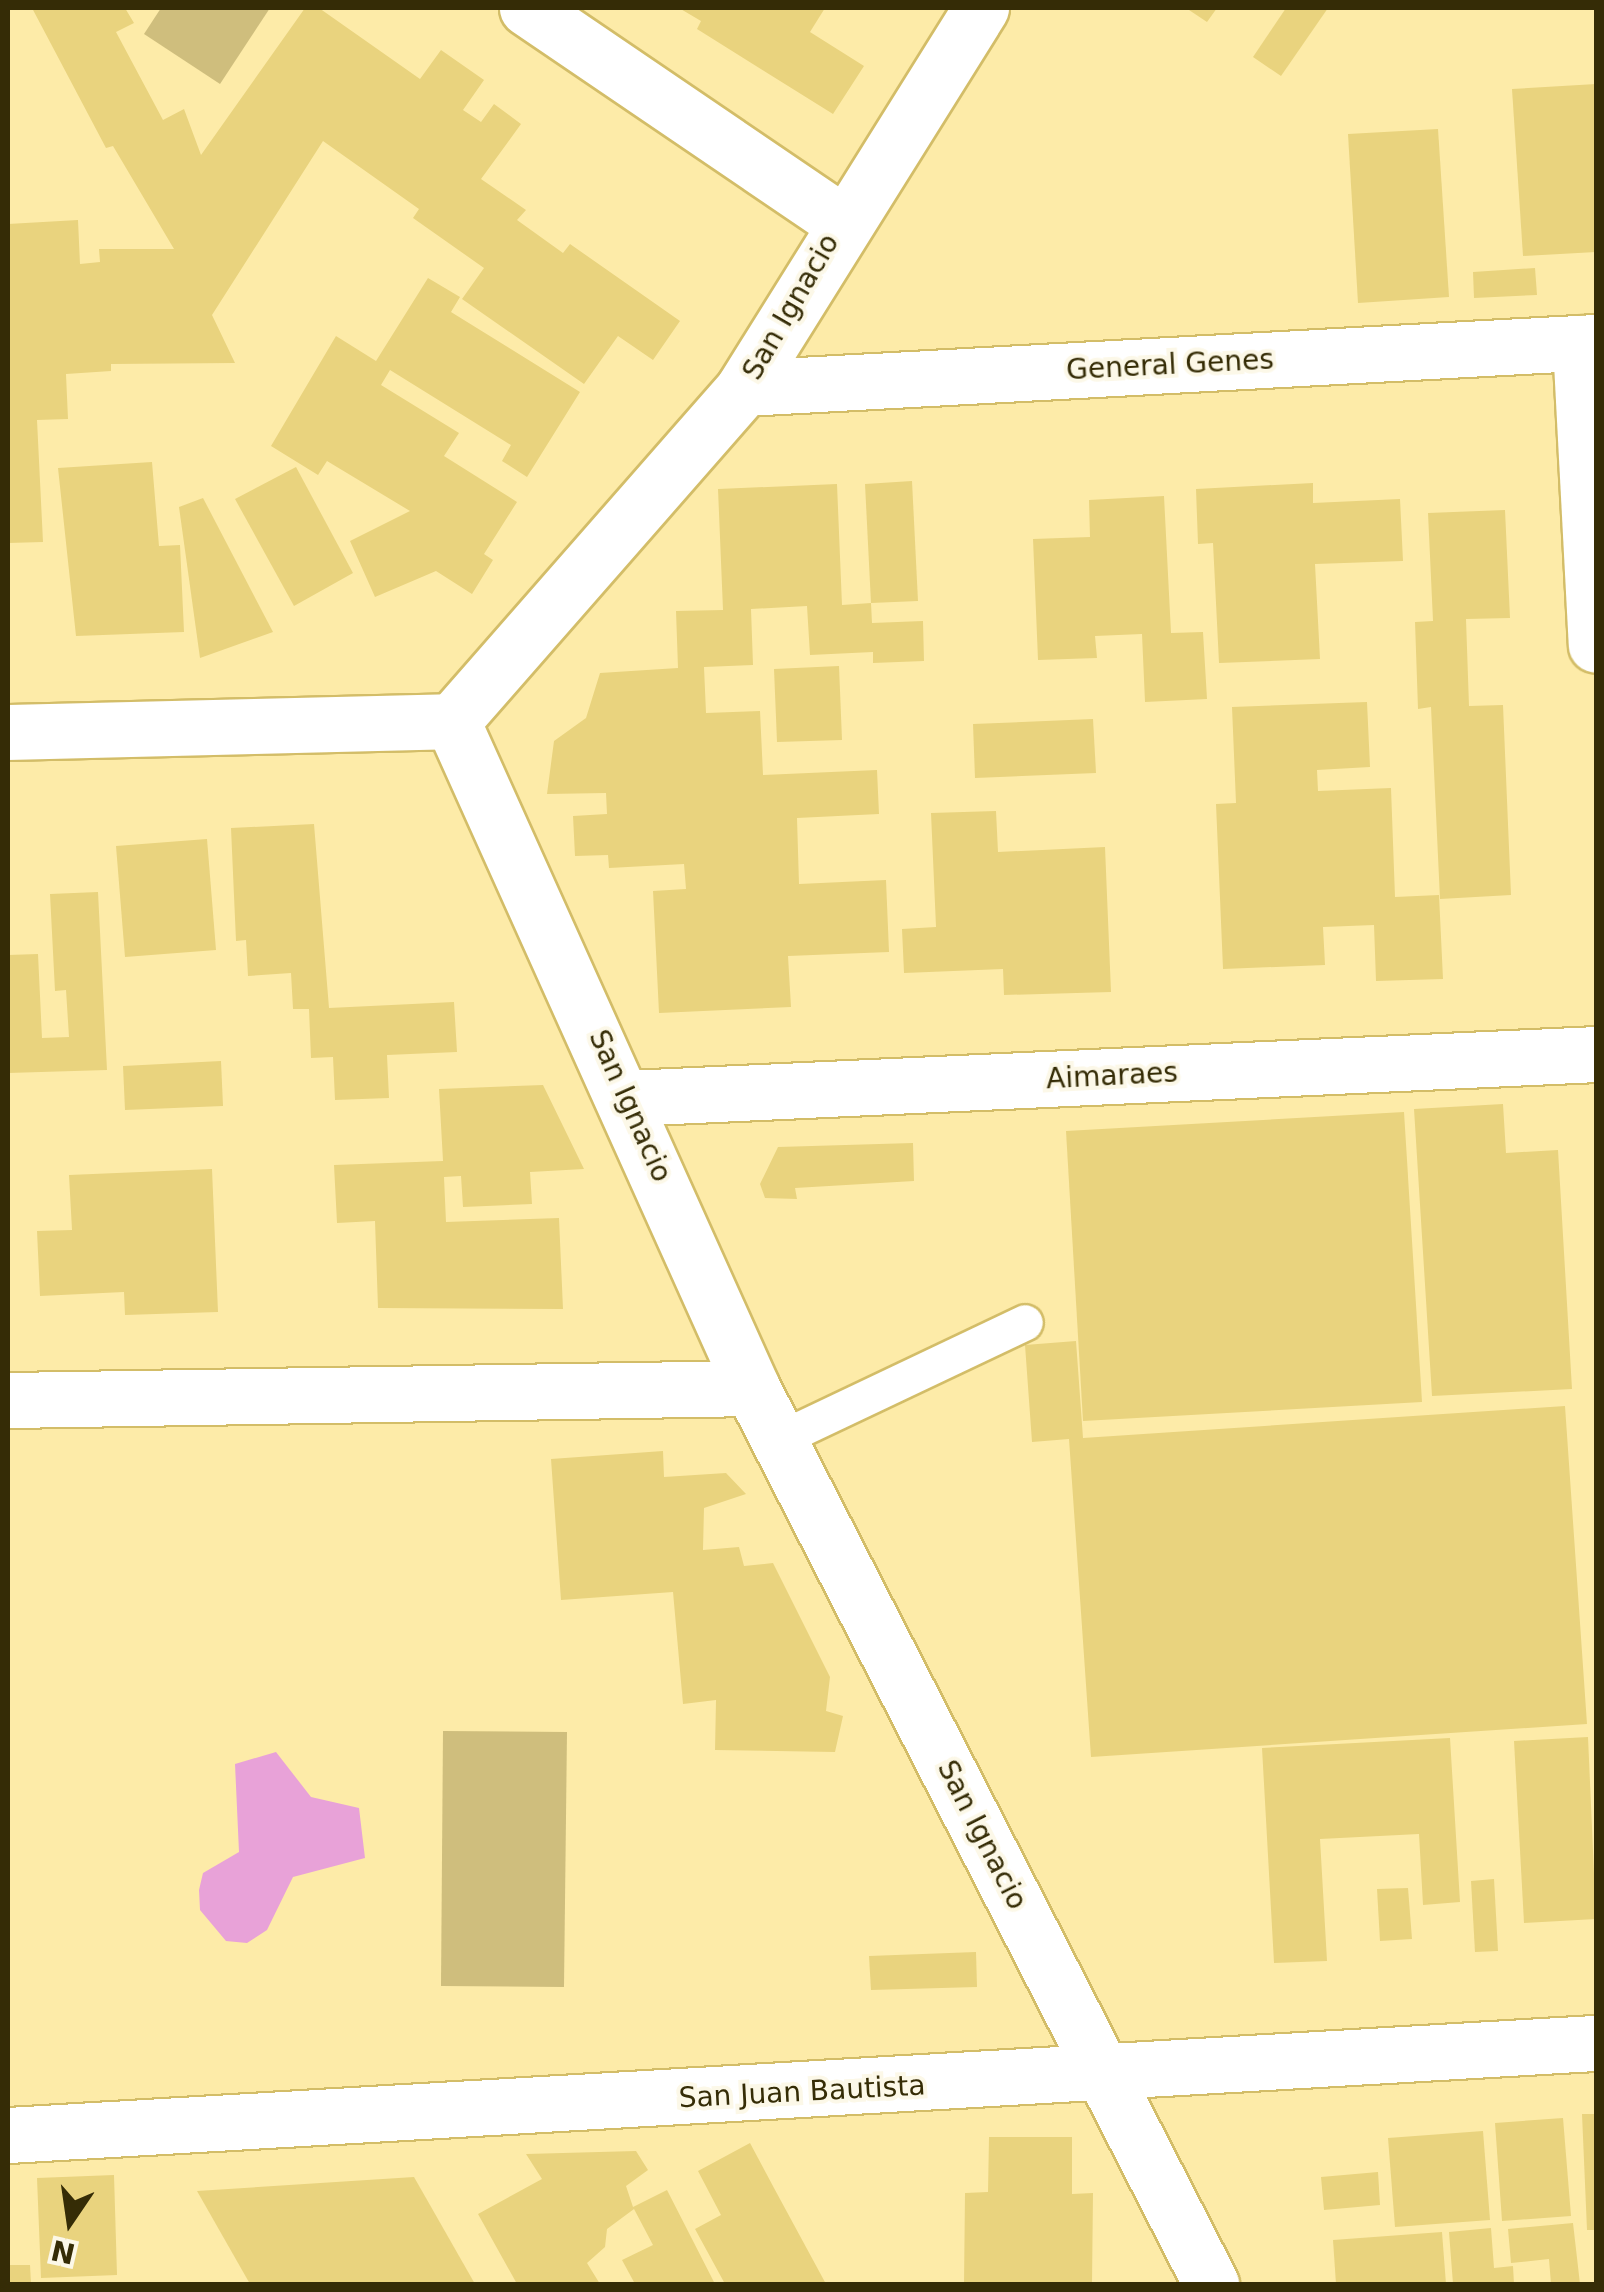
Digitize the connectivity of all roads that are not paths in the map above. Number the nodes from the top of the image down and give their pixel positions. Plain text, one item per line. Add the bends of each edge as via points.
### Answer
1 (527, 8) edge
2 (981, 8) edge
3 (841, 221) junction
4 (1588, 343) edge
5 (744, 388) junction
6 (1596, 645) edge
7 (452, 721) junction
8 (8, 732) edge
9 (1596, 1054) edge
10 (628, 1098) junction
11 (1025, 1322) dead end
12 (752, 1388) junction
13 (8, 1400) edge
14 (780, 1439) junction
15 (1596, 2043) edge
16 (1106, 2075) junction
17 (8, 2135) edge
18 (1212, 2284) edge

1 - 3 street
2 - 3 street, San Ignacio
3 - 5 street, San Ignacio
4 - 5 street, General Genes
4 - 6 street
5 - 7 street, San Ignacio
7 - 8 street
7 - 10 street, San Ignacio
9 - 10 street, Aimaraes
10 - 12 street, San Ignacio
11 - 14 lane
12 - 13 street
12 - 14 street, San Ignacio
14 - 16 street, San Ignacio
15 - 16 street, San Juan Bautista
16 - 17 street, San Juan Bautista
16 - 18 street, San Ignacio

